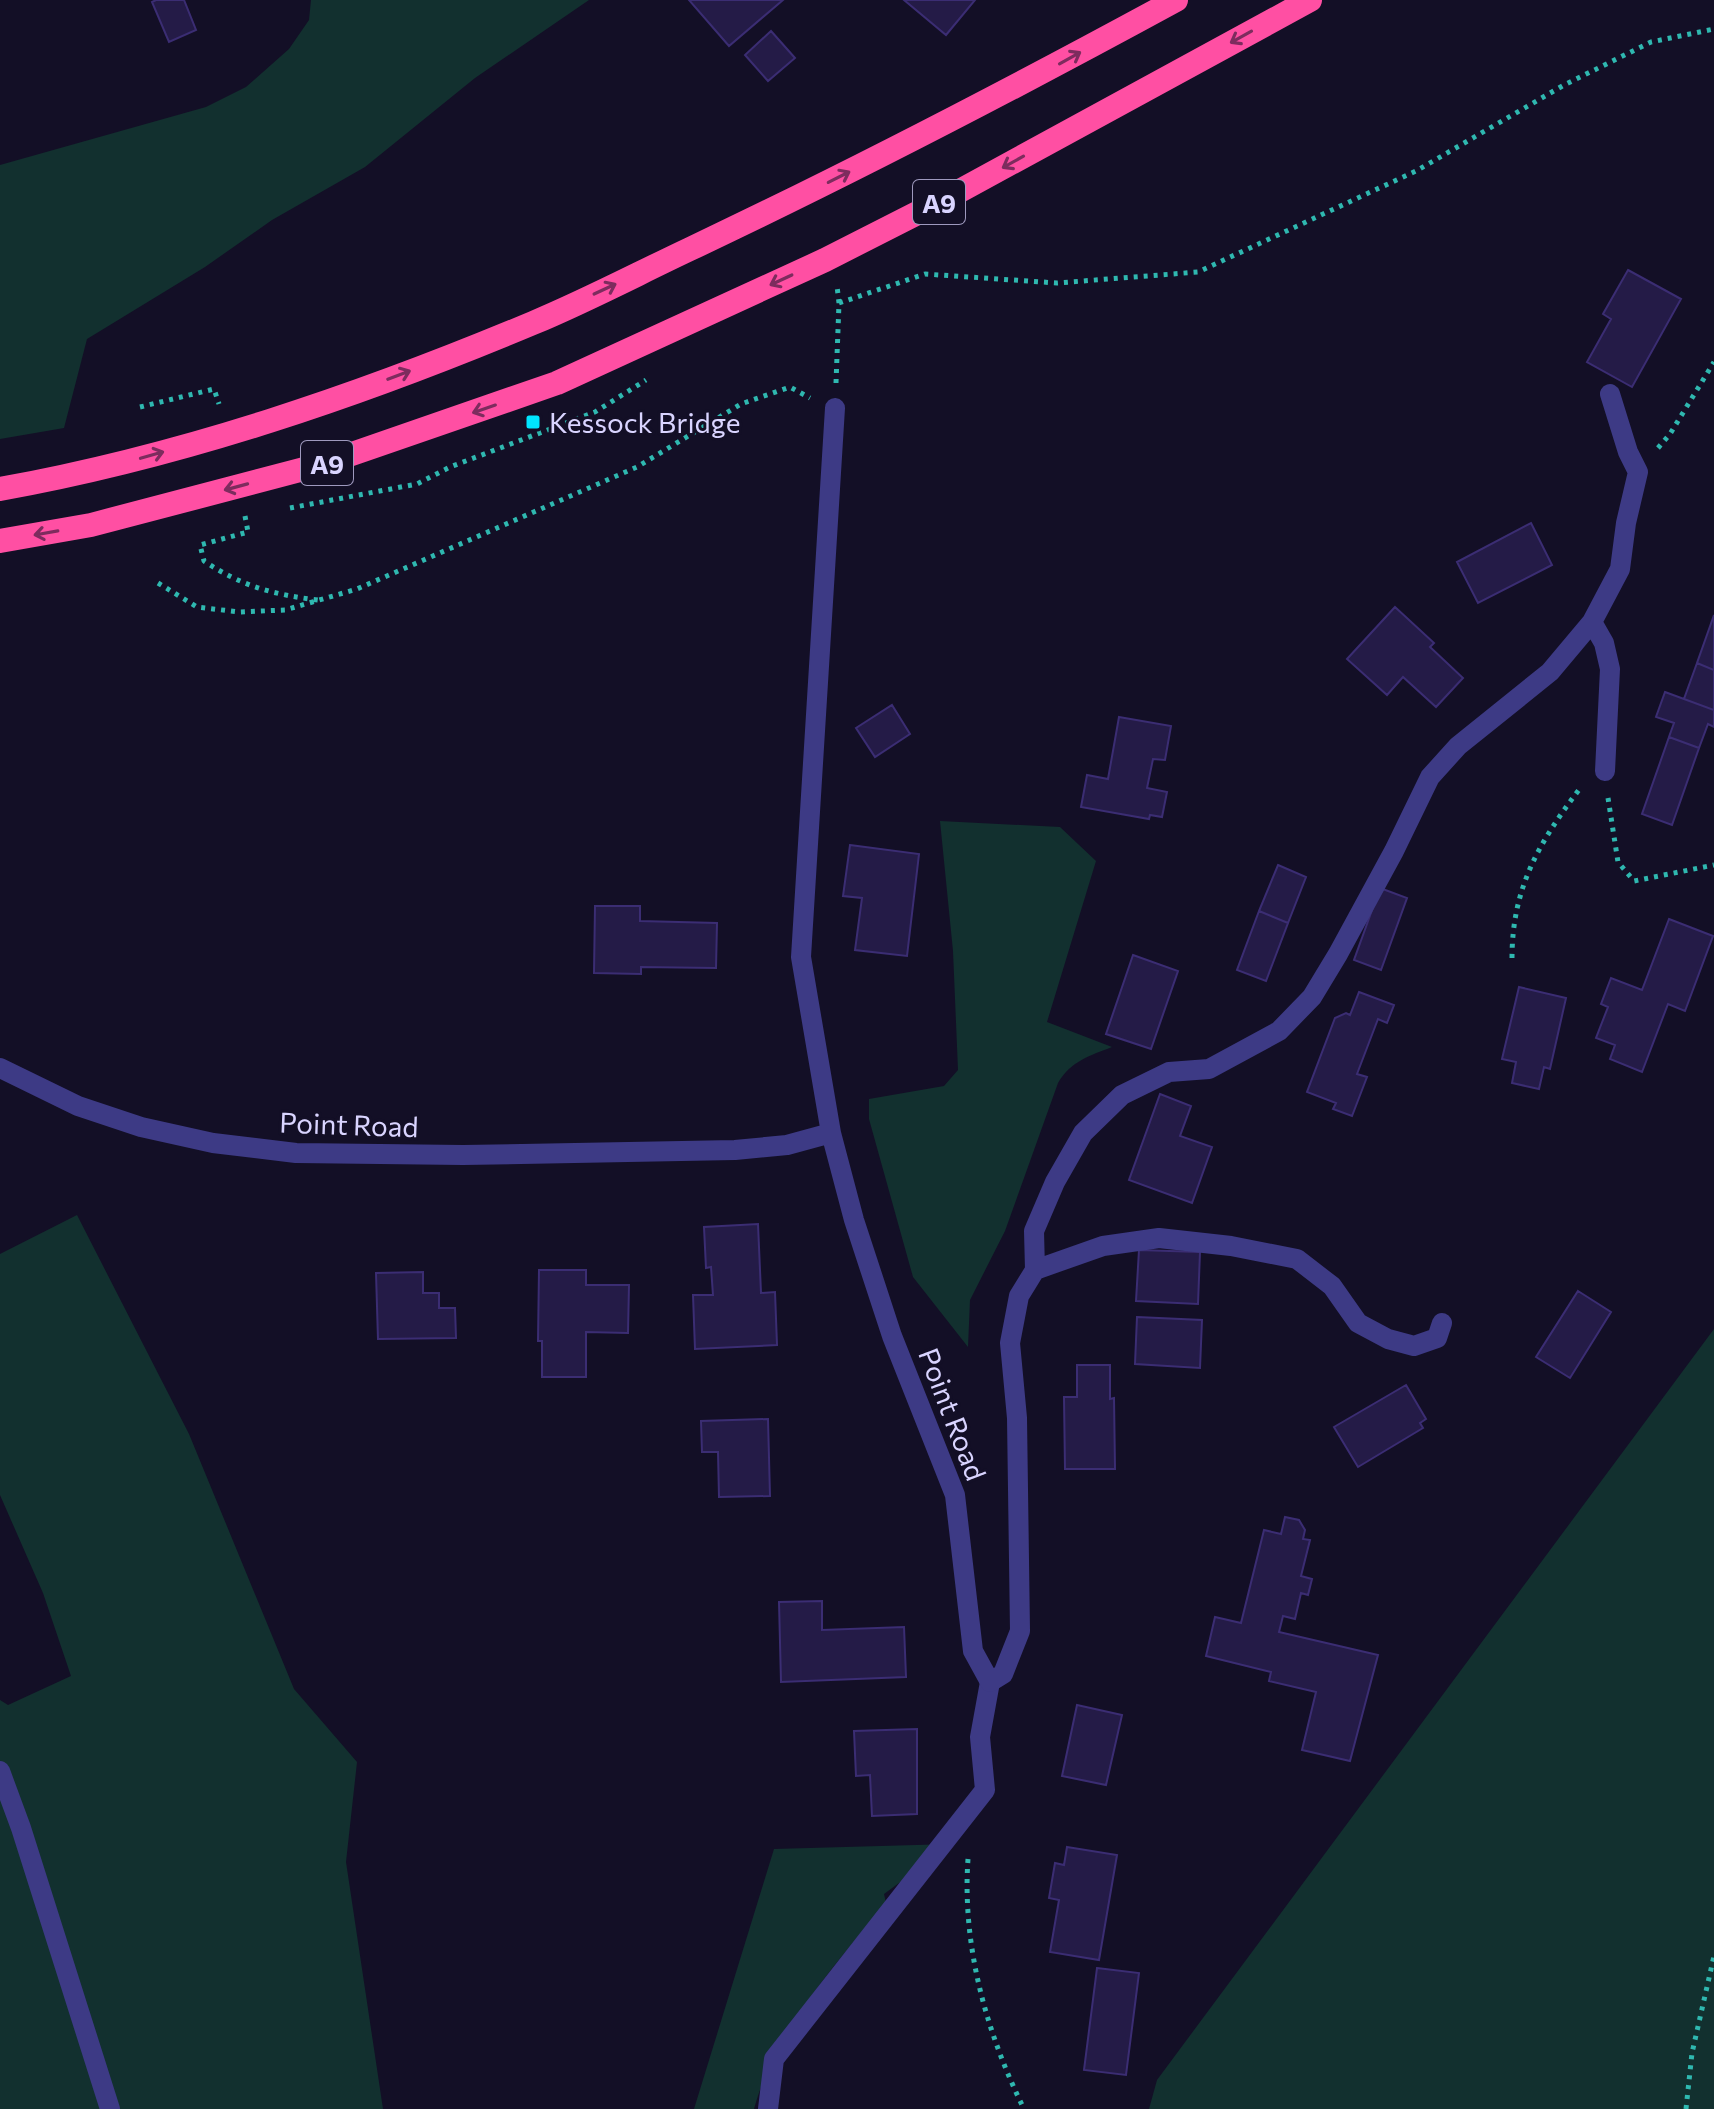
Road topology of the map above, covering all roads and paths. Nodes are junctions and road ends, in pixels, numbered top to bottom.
1 (1176, 0) edge
2 (1310, 0) edge
3 (1714, 29) edge
4 (1714, 362) edge
5 (1610, 394) dead end
6 (232, 401) dead end
7 (140, 407) dead end
8 (835, 410) junction
9 (1638, 472) junction
10 (0, 489) edge
11 (245, 516) dead end
12 (0, 541) edge
13 (158, 583) dead end
14 (323, 600) junction
15 (1592, 622) junction
16 (1605, 771) junction
17 (1714, 865) edge
18 (1512, 958) dead end
19 (0, 1068) edge
20 (831, 1133) junction
21 (1035, 1270) junction
22 (1442, 1323) dead end
23 (990, 1682) junction
24 (0, 1771) edge
25 (968, 1851) dead end
26 (1714, 1956) edge
27 (110, 2109) edge
28 (768, 2109) edge
29 (1024, 2109) edge
30 (1686, 2109) edge

10 -> 1 highway, A9
2 -> 12 highway, A9
3 - 8 path
4 - 9 path
5 - 9 street
6 - 7 path
8 - 14 path
8 - 20 street
9 - 15 street
11 - 14 path
13 - 14 path
15 - 16 street
15 - 21 street
16 - 17 path
16 - 18 path
19 - 20 street, Point Road
20 - 23 street, Point Road
21 - 22 street
21 - 23 street, Point Road
23 - 28 street
24 - 27 street
25 - 29 path
26 - 30 path

